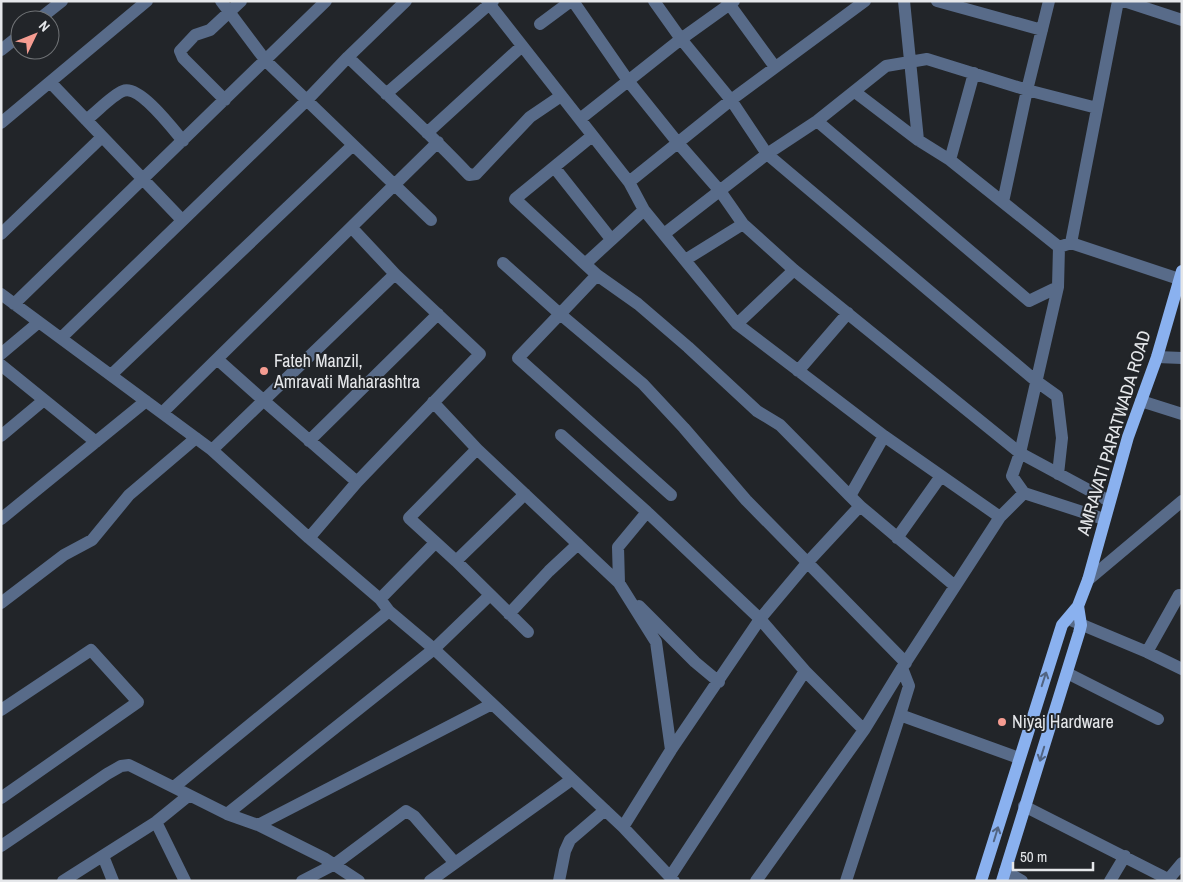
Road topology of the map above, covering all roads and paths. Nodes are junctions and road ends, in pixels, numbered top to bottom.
1 (62, 1) edge
2 (147, 1) edge
3 (220, 1) edge
4 (241, 1) edge
5 (326, 1) edge
6 (406, 1) edge
7 (572, 1) edge
8 (654, 1) edge
9 (864, 1) edge
10 (904, 1) edge
11 (937, 1) edge
12 (1049, 1) edge
13 (1118, 1) edge
14 (1124, 1) edge
15 (490, 2) edge
16 (730, 2) edge
17 (51, 10) edge
18 (229, 12) junction
19 (1182, 20) edge
20 (540, 24) dead end
21 (1042, 30) junction
22 (681, 39) junction
23 (522, 46) junction
24 (348, 57) junction
25 (266, 61) junction
26 (911, 62) junction
27 (775, 67) junction
28 (974, 73) junction
29 (50, 82) junction
30 (629, 82) junction
31 (1027, 90) junction
32 (855, 92) junction
33 (386, 94) junction
34 (561, 96) junction
35 (225, 100) junction
36 (306, 100) junction
37 (731, 100) junction
38 (1097, 108) junction
39 (580, 119) junction
40 (86, 120) junction
41 (817, 121) junction
42 (1, 123) edge
43 (427, 133) junction
44 (592, 136) junction
45 (102, 137) junction
46 (183, 140) junction
47 (918, 140) junction
48 (438, 142) junction
49 (678, 142) junction
50 (353, 145) junction
51 (768, 154) junction
52 (950, 160) junction
53 (554, 166) junction
54 (143, 180) junction
55 (629, 182) junction
56 (395, 185) junction
57 (720, 191) junction
58 (1003, 202) junction
59 (644, 210) junction
60 (182, 220) junction
61 (431, 220) dead end
62 (743, 224) junction
63 (352, 228) junction
64 (1, 234) edge
65 (664, 234) junction
66 (611, 239) junction
67 (1065, 245) junction
68 (685, 260) junction
69 (503, 263) dead end
70 (585, 264) junction
71 (794, 270) junction
72 (395, 274) junction
73 (597, 275) junction
74 (1180, 275) edge
75 (1058, 287) junction
76 (1, 294) edge
77 (14, 304) junction
78 (848, 313) junction
79 (438, 314) junction
80 (560, 314) junction
81 (38, 322) junction
82 (737, 324) junction
83 (60, 338) junction
84 (1, 354) edge
85 (1157, 357) junction
86 (1182, 358) edge
87 (217, 359) junction
88 (1, 365) edge
89 (798, 372) junction
90 (111, 375) junction
91 (1036, 381) junction
92 (44, 400) junction
93 (262, 400) junction
94 (1141, 401) junction
95 (146, 402) junction
96 (433, 402) junction
97 (162, 413) junction
98 (1182, 414) edge
99 (561, 435) dead end
100 (1, 436) edge
101 (884, 436) junction
102 (196, 438) junction
103 (309, 441) junction
104 (96, 442) junction
105 (477, 449) junction
106 (212, 450) junction
107 (1020, 453) junction
108 (1058, 474) junction
109 (941, 476) junction
110 (357, 482) junction
111 (1024, 493) junction
112 (525, 494) junction
113 (670, 495) dead end
114 (850, 496) junction
115 (1109, 501) junction
116 (1180, 505) edge
117 (860, 506) junction
118 (647, 512) junction
119 (1000, 517) junction
120 (1, 519) edge
121 (1104, 519) junction
122 (308, 538) junction
123 (898, 538) junction
124 (435, 543) junction
125 (578, 544) junction
126 (456, 561) junction
127 (807, 563) junction
128 (1088, 580) junction
129 (619, 583) junction
130 (955, 586) junction
131 (490, 595) junction
132 (1179, 595) dead end
133 (628, 596) junction
134 (380, 599) junction
135 (1, 603) edge
136 (1078, 606) junction
137 (389, 611) junction
138 (509, 614) junction
139 (1066, 618) junction
140 (760, 619) junction
141 (1081, 625) junction
142 (528, 632) dead end
143 (434, 649) junction
144 (1147, 652) junction
145 (904, 665) junction
146 (1182, 669) edge
147 (805, 671) junction
148 (1067, 673) junction
149 (718, 682) junction
150 (492, 704) junction
151 (1, 710) edge
152 (900, 715) junction
153 (1158, 719) dead end
154 (864, 730) junction
155 (671, 750) junction
156 (1019, 758) junction
157 (571, 780) junction
158 (174, 787) junction
159 (188, 796) junction
160 (1, 798) edge
161 (1024, 806) junction
162 (605, 810) junction
163 (227, 814) junction
164 (156, 822) junction
165 (258, 825) junction
166 (623, 827) junction
167 (1, 846) edge
168 (104, 856) junction
169 (1125, 856) junction
170 (454, 863) junction
171 (1182, 863) edge
172 (335, 864) junction
173 (1003, 876) edge
174 (672, 879) edge
175 (762, 879) edge
176 (1168, 880) edge
177 (64, 881) edge
178 (113, 881) edge
179 (186, 881) edge
180 (302, 881) edge
181 (359, 881) edge
182 (430, 881) edge
183 (559, 881) edge
184 (846, 881) edge
185 (982, 881) edge
186 (1022, 881) edge
187 (1110, 881) edge

1 - 17 street
2 - 29 street
3 - 18 street
4 - 18 street
5 - 25 street
6 - 24 street
7 - 20 street
7 - 30 street
8 - 22 street
9 - 27 street
10 - 26 street
11 - 21 street
12 - 21 street
13 - 38 street
14 - 19 street
15 - 23 street
15 - 33 street
16 - 22 street
16 - 27 street
18 - 25 street
18 - 35 street
21 - 31 street
22 - 30 street
22 - 37 street
23 - 34 street
23 - 43 street
24 - 33 street
24 - 36 street
25 - 35 street
25 - 36 street
26 - 28 street
26 - 32 street
26 - 47 street
27 - 37 street
28 - 31 street
28 - 52 street
29 - 40 street
29 - 42 street
30 - 39 street
30 - 49 street
31 - 38 street
31 - 58 street
32 - 41 street
32 - 47 street
33 - 43 street
34 - 39 street
34 - 48 street
35 - 46 street
36 - 50 street
36 - 60 street
37 - 49 street
37 - 51 street
38 - 67 street
39 - 44 street
40 - 45 street
40 - 46 street
41 - 51 street
41 - 75 street
43 - 48 street
44 - 53 street
44 - 55 street
45 - 54 street
45 - 64 street
46 - 54 street
47 - 52 street
48 - 56 street
49 - 55 street
49 - 57 street
50 - 56 street
50 - 90 street
51 - 57 street
51 - 91 street
52 - 58 street
53 - 66 street
53 - 70 street
54 - 60 street
54 - 77 street
55 - 59 street
56 - 61 street
56 - 63 street
57 - 62 street
57 - 65 street
58 - 67 street
59 - 65 street
59 - 66 street
60 - 83 street
62 - 68 street
62 - 71 street
63 - 72 street
63 - 87 street
65 - 68 street
66 - 70 street
67 - 74 street
67 - 75 street
68 - 82 street
69 - 80 street
70 - 73 street
71 - 78 street
71 - 82 street
72 - 79 street
72 - 93 street
73 - 80 street
73 - 114 street
74 - 85 main road, AMRAVATI PARATWADA ROAD
75 - 91 street
76 - 77 street
77 - 81 street
78 - 89 street
78 - 107 street
79 - 96 street
79 - 103 street
80 - 113 street
80 - 127 street
81 - 83 street
81 - 84 street
82 - 89 street
83 - 90 street
85 - 86 street
85 - 94 main road, AMRAVATI PARATWADA ROAD
87 - 93 street
87 - 97 street
88 - 92 street
89 - 101 street
90 - 95 street
91 - 107 street
91 - 108 street
92 - 100 street
92 - 104 street
93 - 103 street
93 - 106 street
94 - 98 street
94 - 115 main road, AMRAVATI PARATWADA ROAD
95 - 97 street
95 - 104 street
96 - 105 street
96 - 110 street
97 - 102 street
99 - 118 street
101 - 109 street
101 - 114 street
102 - 106 street
102 - 135 street
103 - 110 street
104 - 120 street
105 - 112 street
105 - 124 street
106 - 122 street
107 - 108 street
107 - 111 street
108 - 115 street
109 - 119 street
109 - 123 street
110 - 122 street
111 - 119 street
111 - 121 street
112 - 125 street
112 - 126 street
114 - 117 street
115 - 121 main road, AMRAVATI PARATWADA ROAD
116 - 128 street
117 - 123 street
117 - 127 street
118 - 129 street
118 - 140 street
119 - 130 street
121 - 128 main road, AMRAVATI PARATWADA ROAD
122 - 134 street
123 - 130 street
124 - 126 street
124 - 134 street
125 - 129 street
125 - 138 street
126 - 131 street
127 - 140 street
127 - 145 street
128 - 136 main road, AMRAVATI PARATWADA ROAD
129 - 133 street
130 - 145 street
131 - 138 street
131 - 143 street
132 - 144 street
133 - 149 street
133 - 155 street
134 - 137 street
136 - 139 main road, AMRAVATI PARATWADA ROAD
136 - 141 main road
137 - 143 street
137 - 158 street
138 - 142 street
139 - 141 street
156 -> 139 main road, AMRAVATI PARATWADA ROAD
140 - 147 street
140 - 149 street
141 - 144 street
141 - 148 main road
143 - 150 street
143 - 163 street
144 - 146 street
145 - 152 street
145 - 154 street
147 - 154 street
147 - 174 street
148 - 153 street
148 -> 161 main road
149 - 155 street
150 - 157 street
150 - 165 street
151 - 160 street
152 - 156 street
152 - 184 street
154 - 175 street
155 - 166 street
185 -> 156 main road, AMRAVATI PARATWADA ROAD
157 - 162 street
157 - 170 street
158 - 159 street
158 - 167 street
159 - 163 street
159 - 164 street
161 - 169 street
161 - 173 main road
162 - 166 street
162 - 183 street
163 - 165 street
164 - 168 street
164 - 179 street
165 - 172 street
166 - 174 street
168 - 177 street
168 - 178 street
169 - 176 street
169 - 187 street
170 - 172 street
170 - 182 street
171 - 176 street
172 - 180 street
172 - 181 street
173 - 186 street

